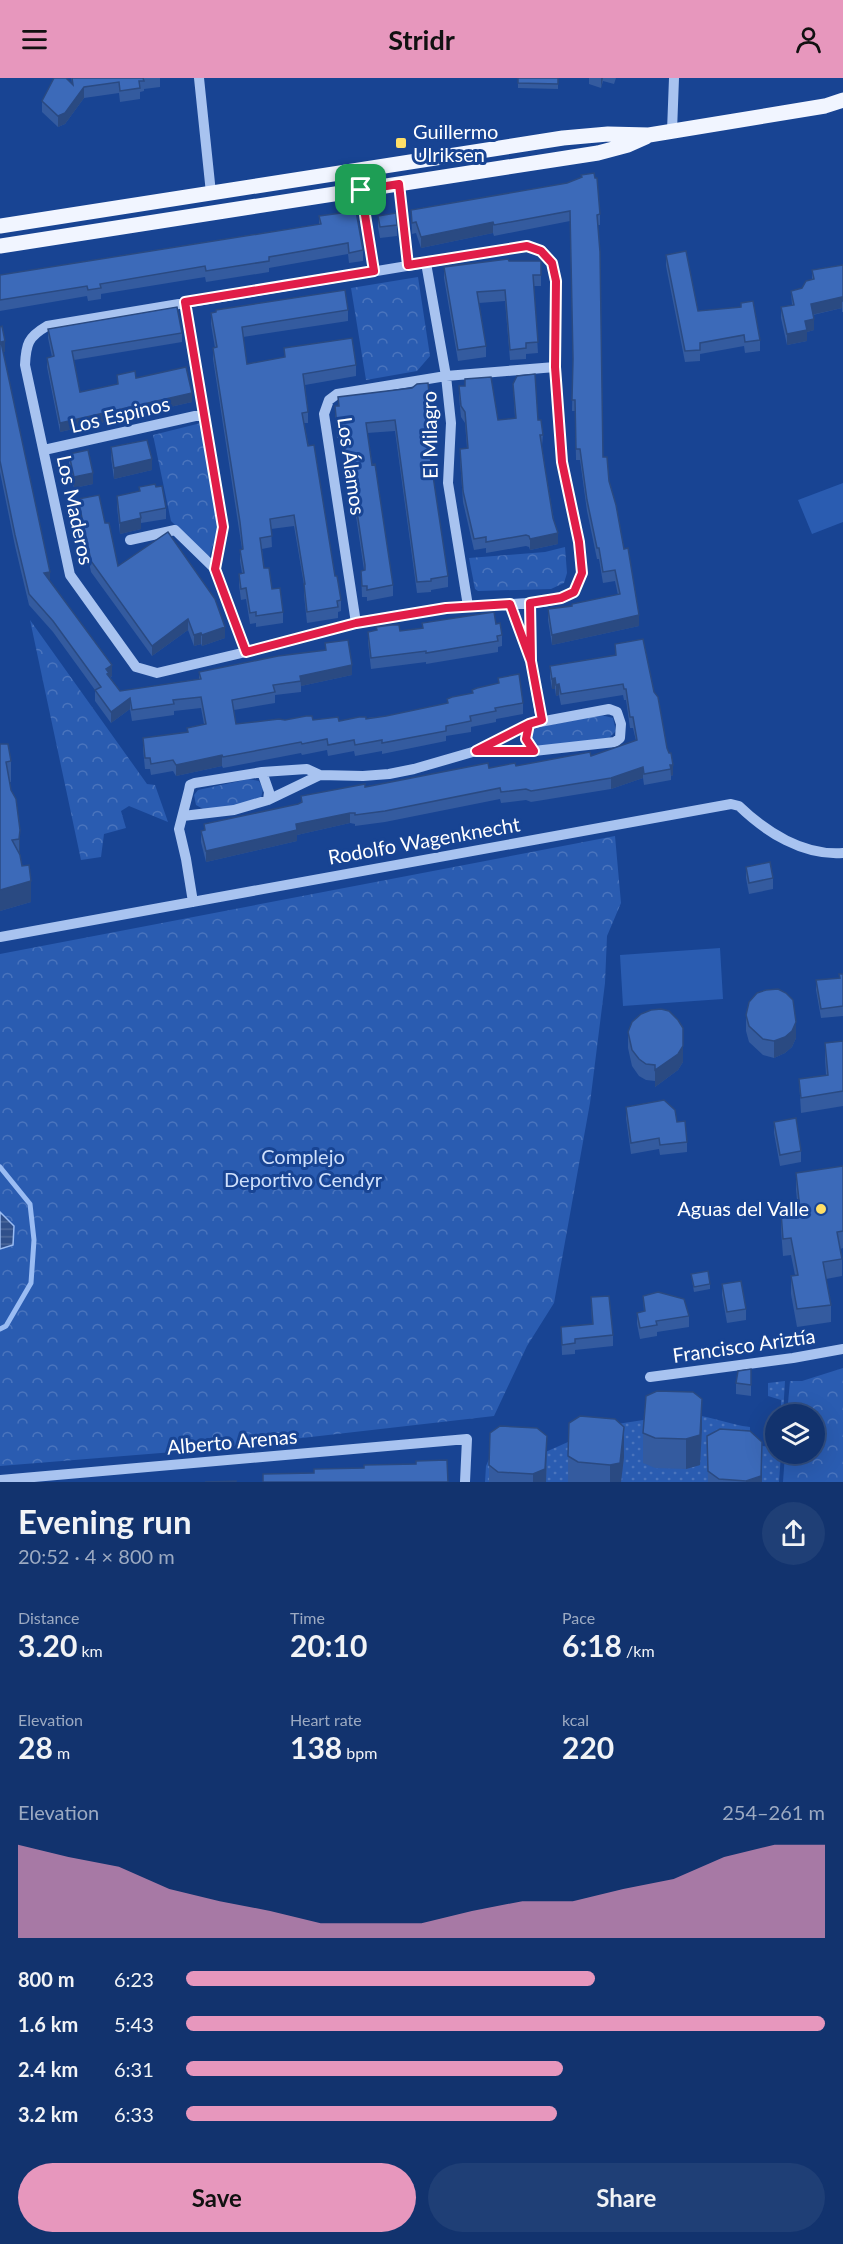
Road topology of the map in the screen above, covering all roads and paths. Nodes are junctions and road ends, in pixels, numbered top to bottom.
1 (199, 78) edge
2 (674, 78) edge
3 (843, 100) edge
4 (825, 106) junction
5 (843, 106) edge
6 (672, 132) junction
7 (649, 135) junction
8 (399, 184) junction
9 (361, 190) junction
10 (212, 193) junction
11 (0, 226) edge
12 (0, 246) edge
13 (426, 263) junction
14 (408, 265) junction
15 (374, 271) junction
16 (185, 302) junction
17 (555, 367) junction
18 (446, 376) junction
19 (204, 414) junction
20 (44, 450) junction
21 (130, 540) dead end
22 (215, 569) junction
23 (530, 603) junction
24 (510, 604) junction
25 (468, 606) junction
26 (356, 623) junction
27 (246, 652) junction
28 (531, 661) junction
29 (542, 720) junction
30 (529, 724) junction
31 (476, 751) junction
32 (534, 751) junction
33 (262, 772) junction
34 (320, 775) junction
35 (268, 800) junction
36 (183, 816) junction
37 (843, 853) edge
38 (193, 902) junction
39 (0, 937) edge
40 (843, 1349) edge
41 (650, 1377) dead end
42 (0, 1480) edge
43 (40, 1480) edge
44 (465, 1482) edge

1 - 10 street
2 - 6 street
3 - 4 main road
4 - 5 main road
4 - 6 main road
6 - 7 main road
7 - 8 main road
7 - 10 main road
8 - 9 main road
8 - 14 street
9 - 12 main road
9 - 15 street
10 - 11 main road
13 - 14 street, Los Maderos
13 - 17 street, Los Maderos
13 - 18 street, El Milagro
14 - 15 street, Los Maderos
15 - 16 street, Los Maderos
16 - 19 street
16 - 20 street, Los Maderos
17 - 18 street, Los Álamos
17 - 23 street, Los Maderos
18 - 25 street, El Milagro
18 - 26 street, Los Álamos
19 - 20 street, Los Espinos
19 - 22 street
20 - 27 street, Los Maderos
21 - 22 street
22 - 27 street
23 - 24 street, Los Maderos
23 - 28 street
24 - 25 street, Los Maderos
24 - 28 street
25 - 26 street, Los Maderos
26 - 27 street, Los Maderos
28 - 29 street
29 - 30 street
29 - 32 street
30 - 31 street
30 - 32 street
31 - 32 street
31 - 34 street
33 - 34 street
33 - 35 street
33 - 36 street
34 - 35 street
35 - 36 street
36 - 38 street
37 - 38 street, Rodolfo Wagenknecht
38 - 39 street, Rodolfo Wagenknecht
40 - 41 street, Francisco Ariztía
42 - 43 street, Alberto Arenas
43 - 44 street, Alberto Arenas

